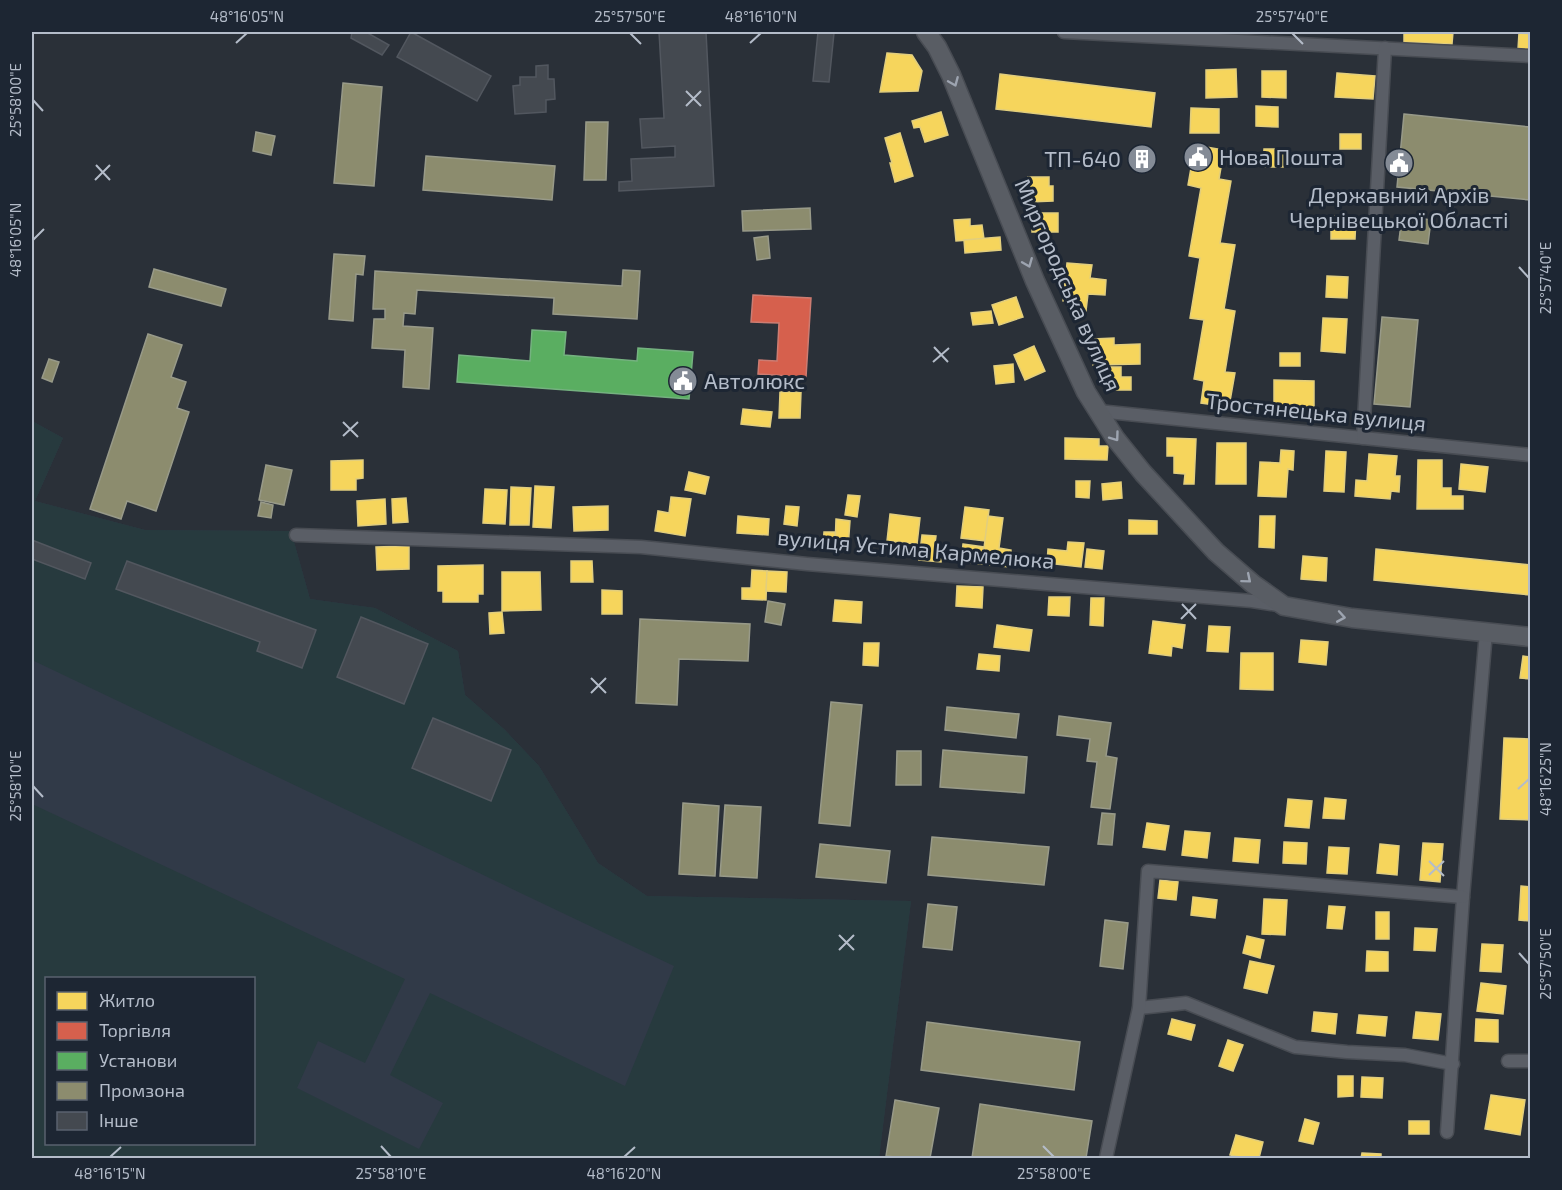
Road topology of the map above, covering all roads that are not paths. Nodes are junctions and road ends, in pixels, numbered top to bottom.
1 (926, 32) edge
2 (1064, 32) edge
3 (1277, 37) edge
4 (1385, 48) junction
5 (1530, 56) edge
6 (1098, 411) junction
7 (1363, 438) junction
8 (1530, 455) edge
9 (296, 535) dead end
10 (1284, 606) junction
11 (1486, 632) junction
12 (1530, 637) edge
13 (1463, 897) junction
14 (1139, 1008) junction
15 (1508, 1061) dead end
16 (1530, 1061) edge
17 (1453, 1064) junction
18 (1447, 1132) dead end
19 (1106, 1158) edge

1 -> 6 main road, Миргородська вулиця
2 - 3 street
3 - 4 street
4 - 5 street
4 - 7 street
6 - 7 street, Тростянецька вулиця
6 -> 10 main road, Миргородська вулиця
7 - 8 street, Тростянецька вулиця
9 - 10 street, вулиця Устима Кармелюка
10 -> 11 main road, вулиця Устима Кармелюка
11 - 12 main road, вулиця Устима Кармелюка
11 - 13 street
13 - 14 street
13 - 17 street
14 - 17 street
14 - 19 street
15 - 16 street
17 - 18 street

